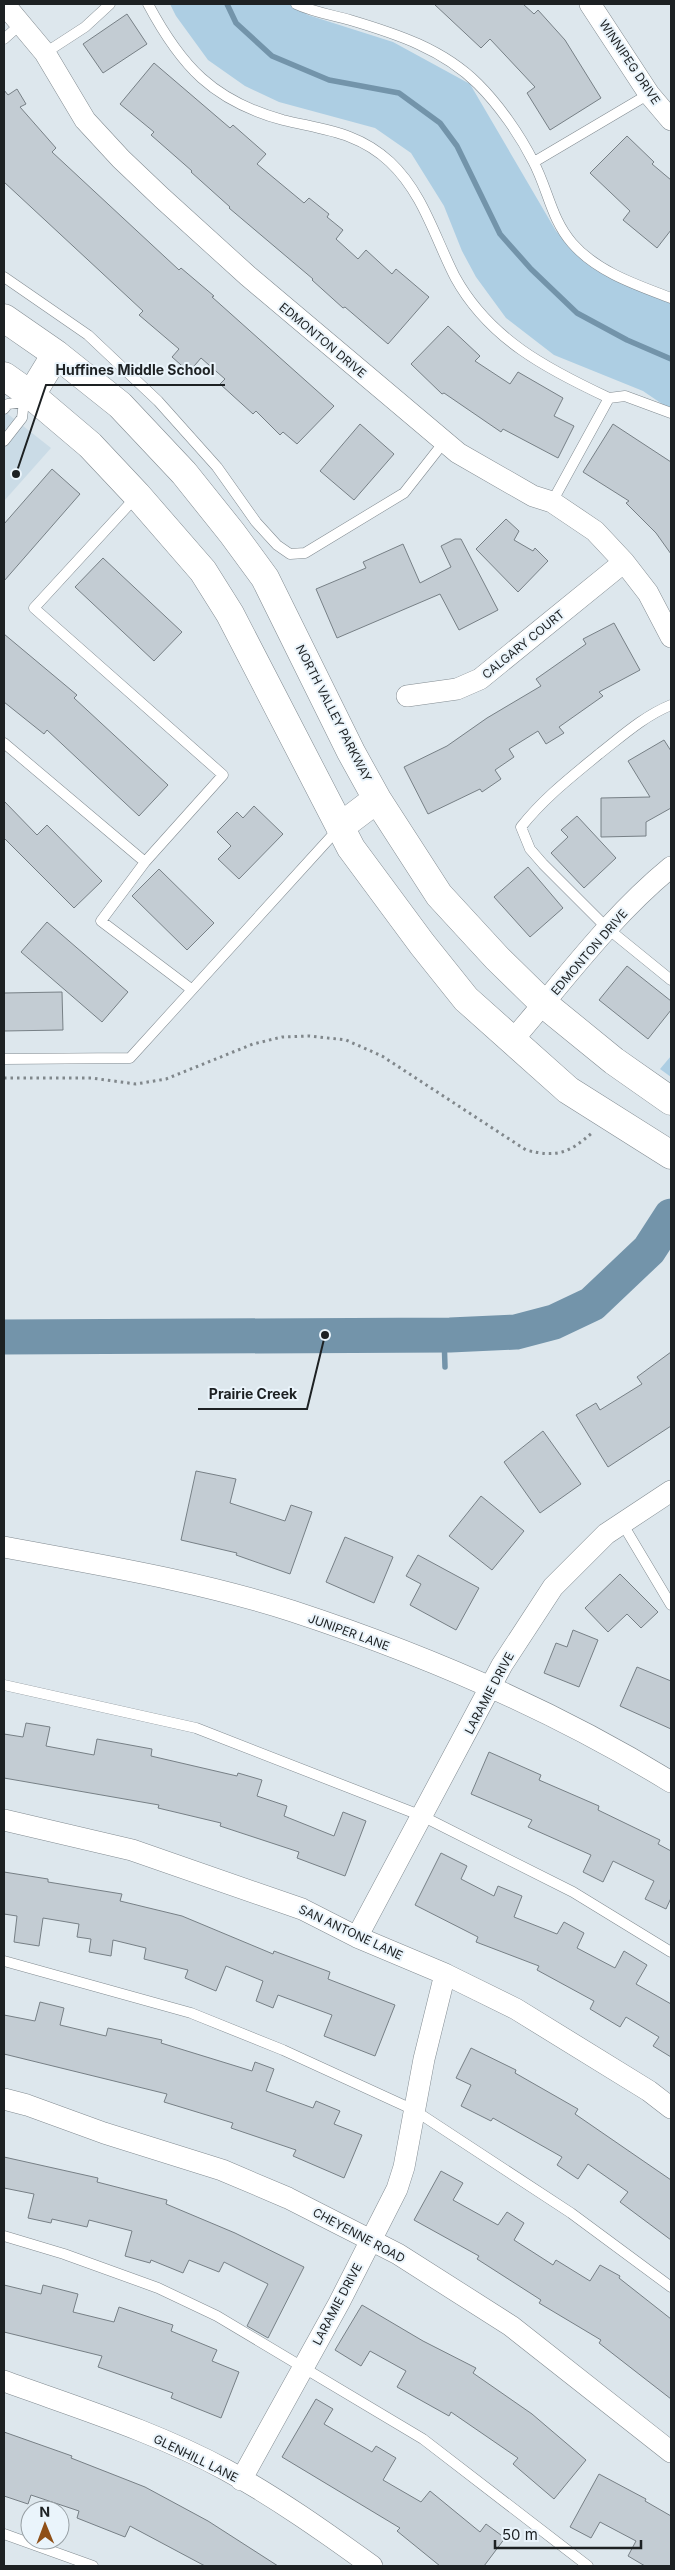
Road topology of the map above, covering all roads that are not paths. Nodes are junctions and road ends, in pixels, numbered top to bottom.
1 (4, 4) edge
2 (110, 4) edge
3 (148, 4) edge
4 (296, 4) edge
5 (590, 4) edge
6 (22, 23) junction
7 (4, 39) edge
8 (45, 53) junction
9 (649, 94) junction
10 (671, 120) edge
11 (534, 162) junction
12 (4, 277) edge
13 (671, 298) edge
14 (4, 318) edge
15 (56, 354) junction
16 (4, 376) edge
17 (609, 398) junction
18 (27, 399) junction
19 (4, 409) edge
20 (671, 412) edge
21 (4, 441) edge
22 (444, 442) junction
23 (137, 495) junction
24 (552, 502) junction
25 (624, 562) junction
26 (671, 637) edge
27 (407, 696) dead end
28 (671, 705) edge
29 (4, 743) edge
30 (377, 799) junction
31 (340, 827) junction
32 (144, 862) junction
33 (671, 867) edge
34 (607, 928) junction
35 (671, 980) edge
36 (191, 989) junction
37 (544, 1004) junction
38 (512, 1042) junction
39 (4, 1059) edge
40 (671, 1101) edge
41 (671, 1155) edge
42 (671, 1491) edge
43 (622, 1523) junction
44 (4, 1547) edge
45 (671, 1605) edge
46 (4, 1685) edge
47 (492, 1688) junction
48 (671, 1782) edge
49 (422, 1816) junction
50 (4, 1820) edge
51 (357, 1937) junction
52 (671, 1952) edge
53 (4, 1960) edge
54 (445, 1974) junction
55 (4, 2099) edge
56 (671, 2108) edge
57 (414, 2110) junction
58 (4, 2236) edge
59 (370, 2241) junction
60 (671, 2287) edge
61 (303, 2368) junction
62 (4, 2381) edge
63 (671, 2452) edge
64 (241, 2480) junction
65 (4, 2534) edge
66 (93, 2566) edge
67 (372, 2566) edge
68 (588, 2566) edge

1 - 6 street, EDMONTON DRIVE
2 - 8 lane
3 - 17 lane
4 - 11 lane
5 - 9 street, WINNIPEG DRIVE
6 - 7 lane
6 - 8 street, EDMONTON DRIVE
8 - 22 street, EDMONTON DRIVE
9 - 10 street, WINNIPEG DRIVE
9 - 11 lane
11 - 13 lane
12 - 22 lane
14 - 15 street, NORTH VALLEY PARKWAY
15 - 18 street
15 - 30 street, NORTH VALLEY PARKWAY
16 - 18 street
17 - 20 lane
17 - 24 lane
18 - 19 lane
18 - 21 lane
18 - 23 street
22 - 24 street, EDMONTON DRIVE
23 - 31 street
23 - 32 lane
24 - 25 street, EDMONTON DRIVE
25 - 26 street, EDMONTON DRIVE
25 - 27 street, CALGARY COURT
28 - 34 lane
29 - 32 lane
30 - 31 street
30 - 37 street, NORTH VALLEY PARKWAY
31 - 36 lane
31 - 38 street
32 - 36 lane
33 - 34 street, EDMONTON DRIVE
34 - 35 lane
34 - 37 street, EDMONTON DRIVE
36 - 39 lane
37 - 38 street, EDMONTON DRIVE
37 - 40 street, NORTH VALLEY PARKWAY
38 - 41 street
42 - 43 street, LARAMIE DRIVE
43 - 45 lane
43 - 47 street, LARAMIE DRIVE
44 - 47 street, JUNIPER LANE
46 - 49 lane
47 - 48 street, JUNIPER LANE
47 - 49 street, LARAMIE DRIVE
49 - 51 street, LARAMIE DRIVE
49 - 52 lane
50 - 51 street, SAN ANTONE LANE
51 - 54 street, SAN ANTONE LANE
53 - 57 lane
54 - 56 street, SAN ANTONE LANE
54 - 57 street, LARAMIE DRIVE
55 - 59 street, CHEYENNE ROAD
57 - 59 street, LARAMIE DRIVE
57 - 60 lane
58 - 61 lane
59 - 61 street, LARAMIE DRIVE
59 - 63 street, CHEYENNE ROAD
61 - 64 street, LARAMIE DRIVE
61 - 68 lane
62 - 64 street, GLENHILL LANE
64 - 67 street, GLENHILL LANE
65 - 66 lane

